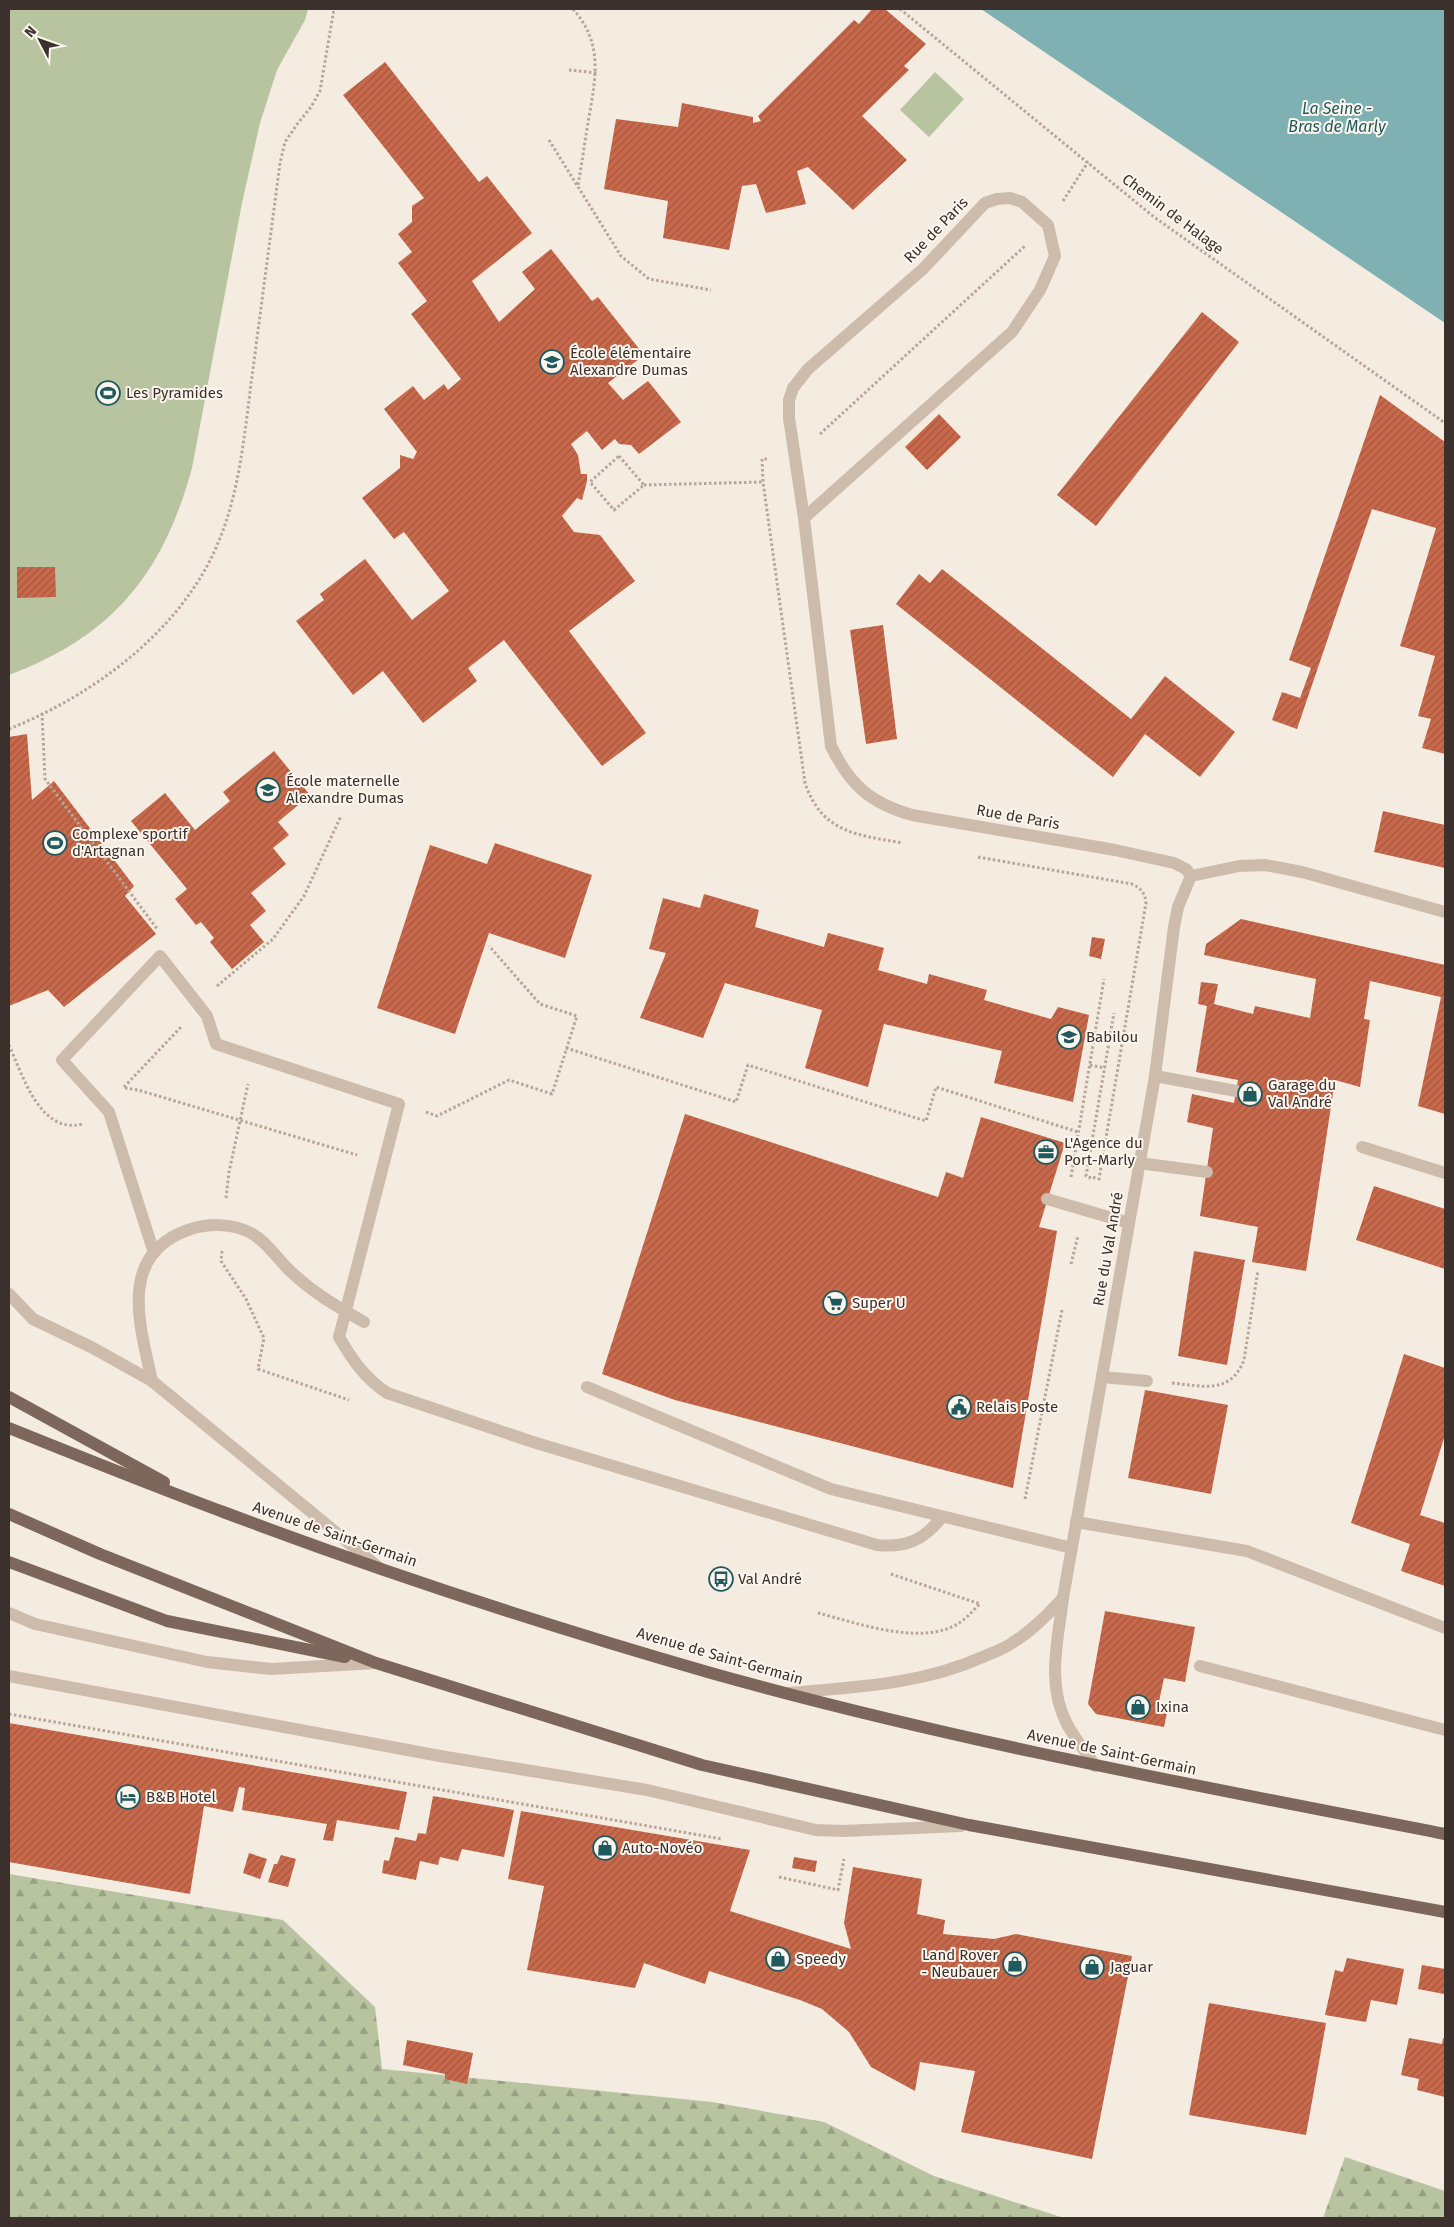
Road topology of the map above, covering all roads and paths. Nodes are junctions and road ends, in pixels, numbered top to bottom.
1 (334, 9) edge
2 (573, 9) edge
3 (900, 9) edge
4 (569, 70) dead end
5 (597, 74) junction
6 (549, 140) dead end
7 (1088, 162) junction
8 (578, 186) junction
9 (1048, 225) junction
10 (711, 290) dead end
11 (1445, 423) edge
12 (818, 436) dead end
13 (762, 459) dead end
14 (763, 482) junction
15 (644, 485) junction
16 (804, 518) junction
17 (42, 713) junction
18 (9, 730) edge
19 (341, 816) dead end
20 (906, 844) dead end
21 (972, 856) dead end
22 (1191, 876) junction
23 (1445, 912) edge
24 (489, 946) dead end
25 (160, 956) junction
26 (1104, 979) dead end
27 (199, 1004) junction
28 (1114, 1014) dead end
29 (9, 1046) edge
30 (566, 1048) junction
31 (1090, 1065) junction
32 (1104, 1068) junction
33 (1154, 1076) junction
34 (1236, 1091) dead end
35 (103, 1104) junction
36 (399, 1104) junction
37 (1078, 1132) junction
38 (1362, 1147) dead end
39 (384, 1162) junction
40 (1139, 1163) junction
41 (1087, 1172) dead end
42 (1207, 1172) dead end
43 (1445, 1173) edge
44 (1092, 1177) dead end
45 (1069, 1185) dead end
46 (1047, 1199) dead end
47 (1129, 1222) junction
48 (154, 1253) junction
49 (1258, 1270) dead end
50 (9, 1294) edge
51 (1062, 1310) dead end
52 (346, 1312) junction
53 (364, 1322) dead end
54 (1102, 1377) junction
55 (152, 1381) junction
56 (1146, 1381) joint
57 (587, 1387) dead end
58 (9, 1397) edge
59 (9, 1428) edge
60 (1025, 1499) dead end
61 (210, 1507) junction
62 (9, 1514) edge
63 (942, 1517) junction
64 (1076, 1522) junction
65 (1072, 1548) junction
66 (9, 1562) edge
67 (378, 1567) junction
68 (1063, 1598) junction
69 (980, 1604) dead end
70 (9, 1613) edge
71 (818, 1613) dead end
72 (1445, 1628) edge
73 (376, 1663) junction
74 (1200, 1666) dead end
75 (9, 1676) edge
76 (786, 1693) junction
77 (9, 1714) edge
78 (1445, 1730) edge
79 (1095, 1766) junction
80 (969, 1825) junction
81 (843, 1831) junction
82 (1445, 1834) edge
83 (729, 1840) dead end
84 (779, 1876) dead end
85 (1445, 1912) edge

1 - 17 path
2 - 5 path
3 - 7 path, Chemin de Halage
4 - 5 path
5 - 8 path
6 - 8 path
7 - 9 path
7 - 11 path, Chemin de Halage
8 - 10 path
9 - 12 path
9 - 16 street
9 - 16 street, Rue de Paris
13 - 14 path
14 - 15 path
14 - 20 path
15 - 15 path
16 - 22 street, Rue de Paris
17 - 18 path
17 - 25 path
19 - 27 path
21 - 44 path
22 - 23 street
22 - 33 street, Rue du Val André
24 - 30 path
25 - 27 street
25 - 35 street
26 - 31 path
27 - 36 street
27 - 39 path
28 - 32 path
29 - 35 path
30 - 36 path
30 - 37 path
31 - 32 path
31 - 37 path
32 - 41 path
33 - 34 street
33 - 40 street, Rue du Val André
35 - 48 street
36 - 39 street
37 - 45 path
38 - 43 street
39 - 52 street
40 - 42 street
40 - 47 street, Rue du Val André
46 - 47 street
47 - 54 street, Rue du Val André
48 - 52 street
48 - 55 street
49 - 56 path
50 - 55 street
51 - 60 path
52 - 53 street
52 - 63 street
54 - 56 street
54 - 64 street, Rue du Val André
55 - 67 street
57 - 63 street
58 - 61 main road
59 - 61 main road, Avenue de Saint-Germain
61 - 67 main road, Avenue de Saint-Germain
62 - 73 main road
63 - 65 street
64 - 65 street, Rue du Val André
64 - 72 street
65 - 68 street, Rue du Val André
66 - 73 main road
67 - 76 main road, Avenue de Saint-Germain
68 - 76 street
68 - 79 street, Rue du Val André
69 - 71 path
70 - 73 street
73 - 80 main road
74 - 78 street
75 - 81 street
76 - 79 main road, Avenue de Saint-Germain
77 - 83 path
79 - 82 main road, Avenue de Saint-Germain
80 - 81 street
80 - 85 main road
81 - 84 path

